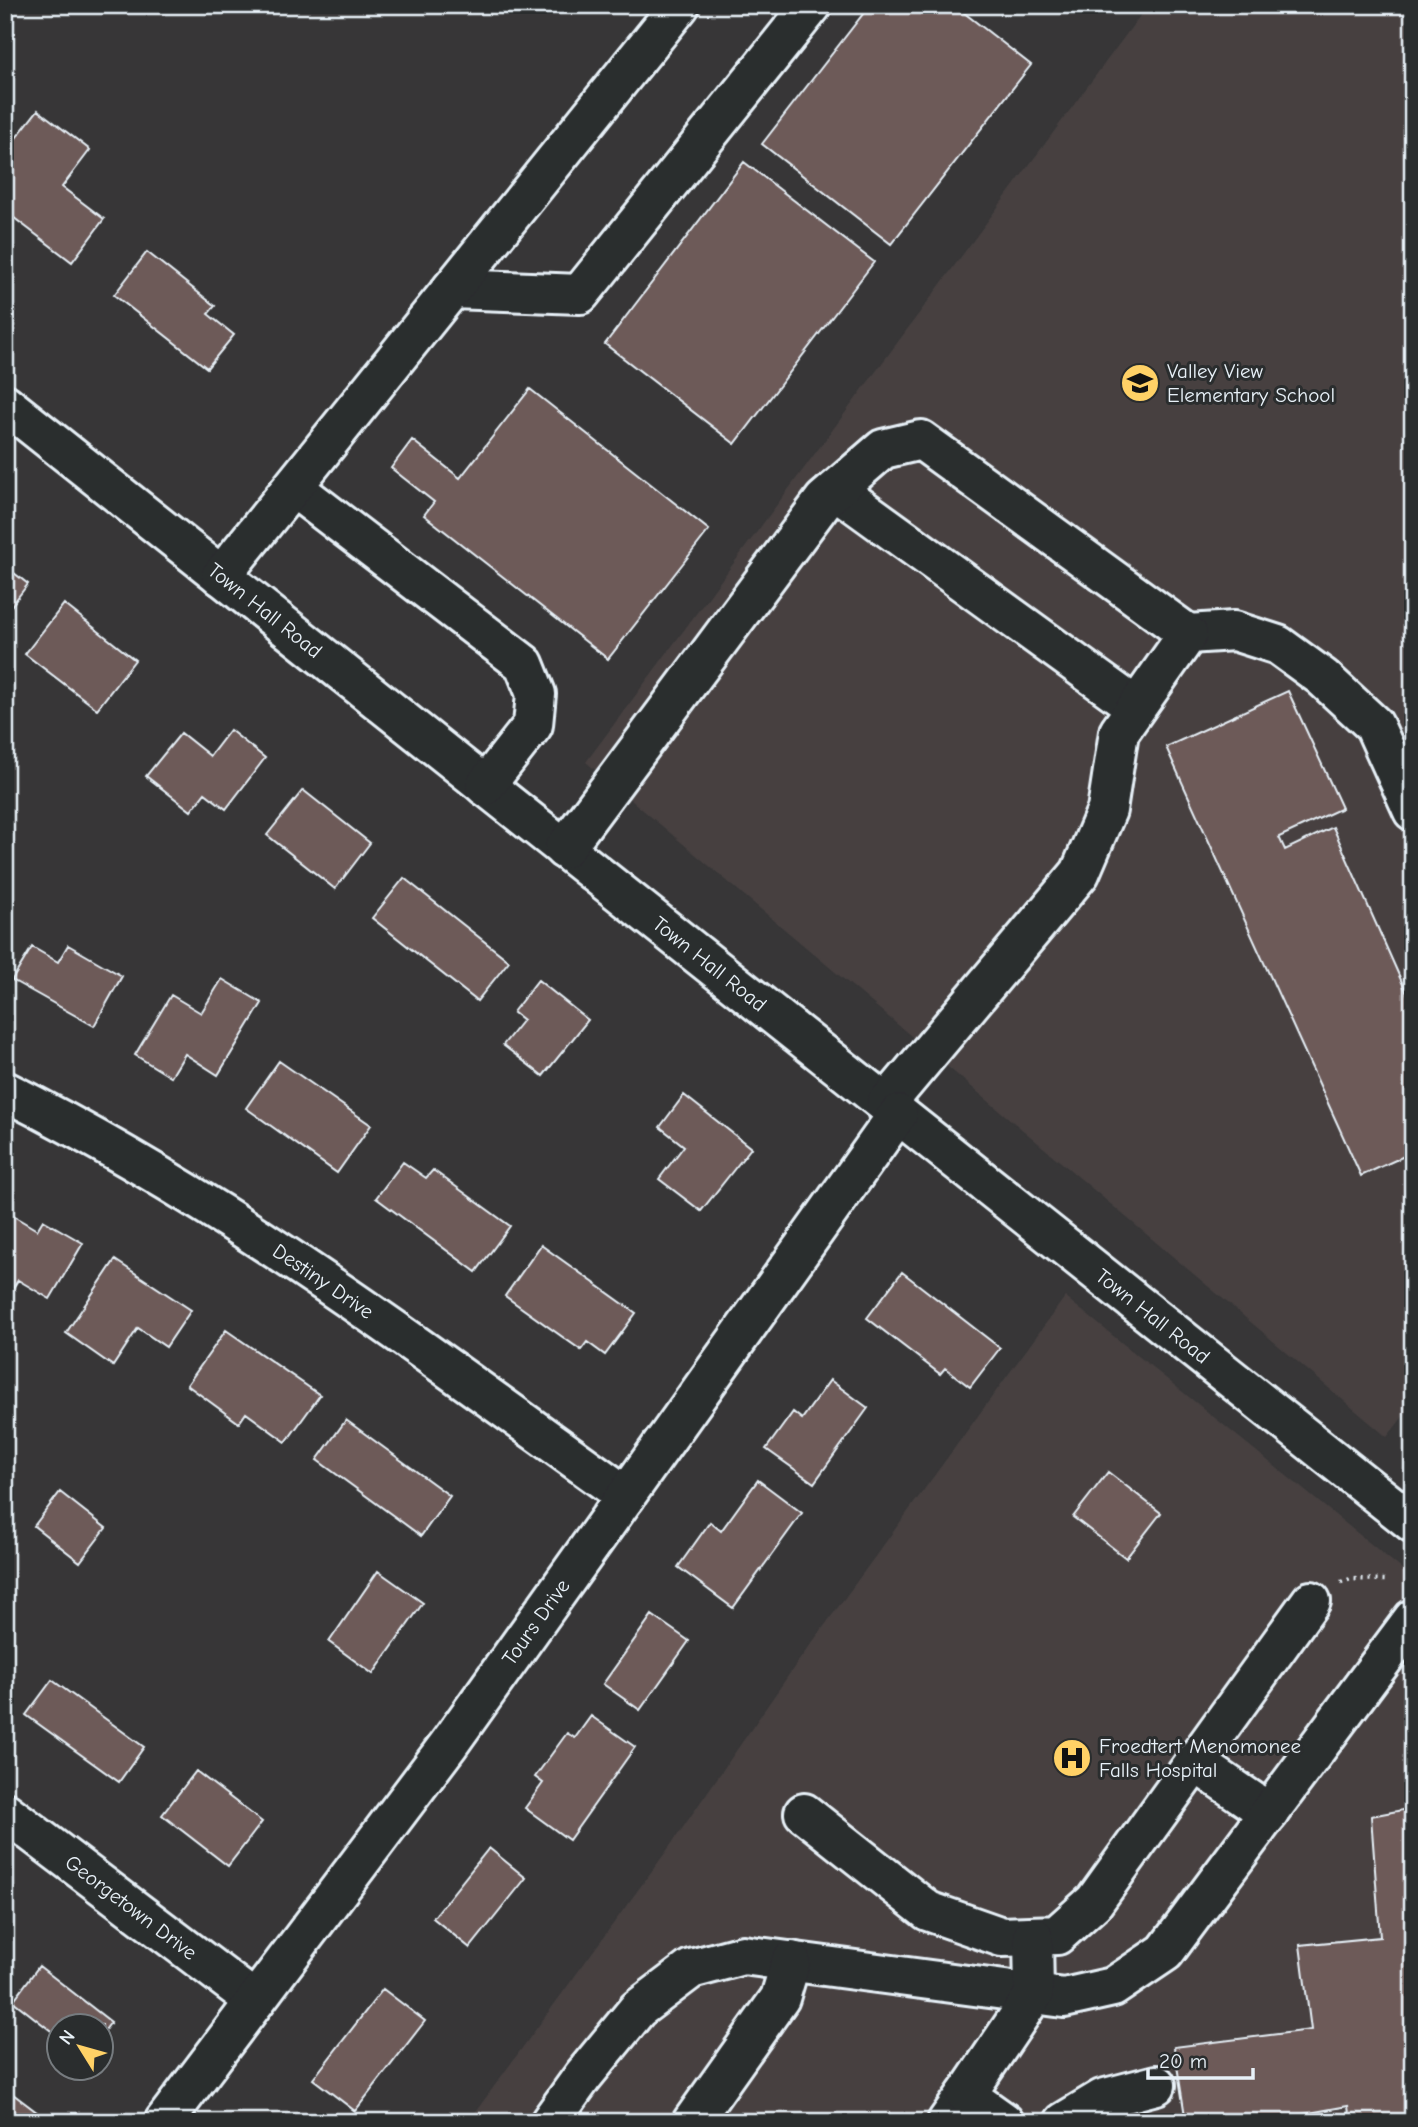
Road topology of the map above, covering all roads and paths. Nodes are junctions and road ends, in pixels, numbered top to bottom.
1 (681, 5) edge
2 (813, 5) edge
3 (453, 289) junction
4 (5, 404) edge
5 (294, 488) junction
6 (836, 489) junction
7 (221, 576) junction
8 (1188, 634) junction
9 (1136, 707) junction
10 (485, 786) junction
11 (1413, 811) edge
12 (564, 849) junction
13 (5, 1091) edge
14 (892, 1109) junction
15 (626, 1496) junction
16 (1413, 1523) edge
17 (1311, 1601) dead end
18 (1413, 1619) edge
19 (1195, 1762) junction
20 (5, 1812) edge
21 (804, 1813) dead end
22 (1269, 1813) junction
23 (1033, 1936) junction
24 (791, 1961) junction
25 (1034, 1994) junction
26 (256, 2001) junction
27 (1156, 2085) dead end
28 (956, 2108) edge
29 (164, 2122) edge
30 (550, 2122) edge
31 (692, 2122) edge
32 (1004, 2122) edge
33 (1064, 2122) edge

1 - 3 street
2 - 3 street
3 - 5 street
4 - 7 street, Town Hall Road
5 - 7 street
5 - 10 street
6 - 8 street
6 - 9 street
6 - 12 street
7 - 10 street, Town Hall Road
8 - 9 street, Tours Drive
8 - 11 street
9 - 14 street, Tours Drive
10 - 12 street, Town Hall Road
12 - 14 street, Town Hall Road
13 - 15 street, Destiny Drive
14 - 15 street, Tours Drive
14 - 16 street, Town Hall Road
15 - 26 street, Tours Drive
17 - 19 street
18 - 22 street
19 - 22 street
19 - 23 street
20 - 26 street, Georgetown Drive
21 - 23 street
22 - 25 street
23 - 25 street
24 - 25 street
24 - 30 street
24 - 31 street
25 - 28 street
26 - 29 street, Tours Drive
27 - 33 street
28 - 32 street

